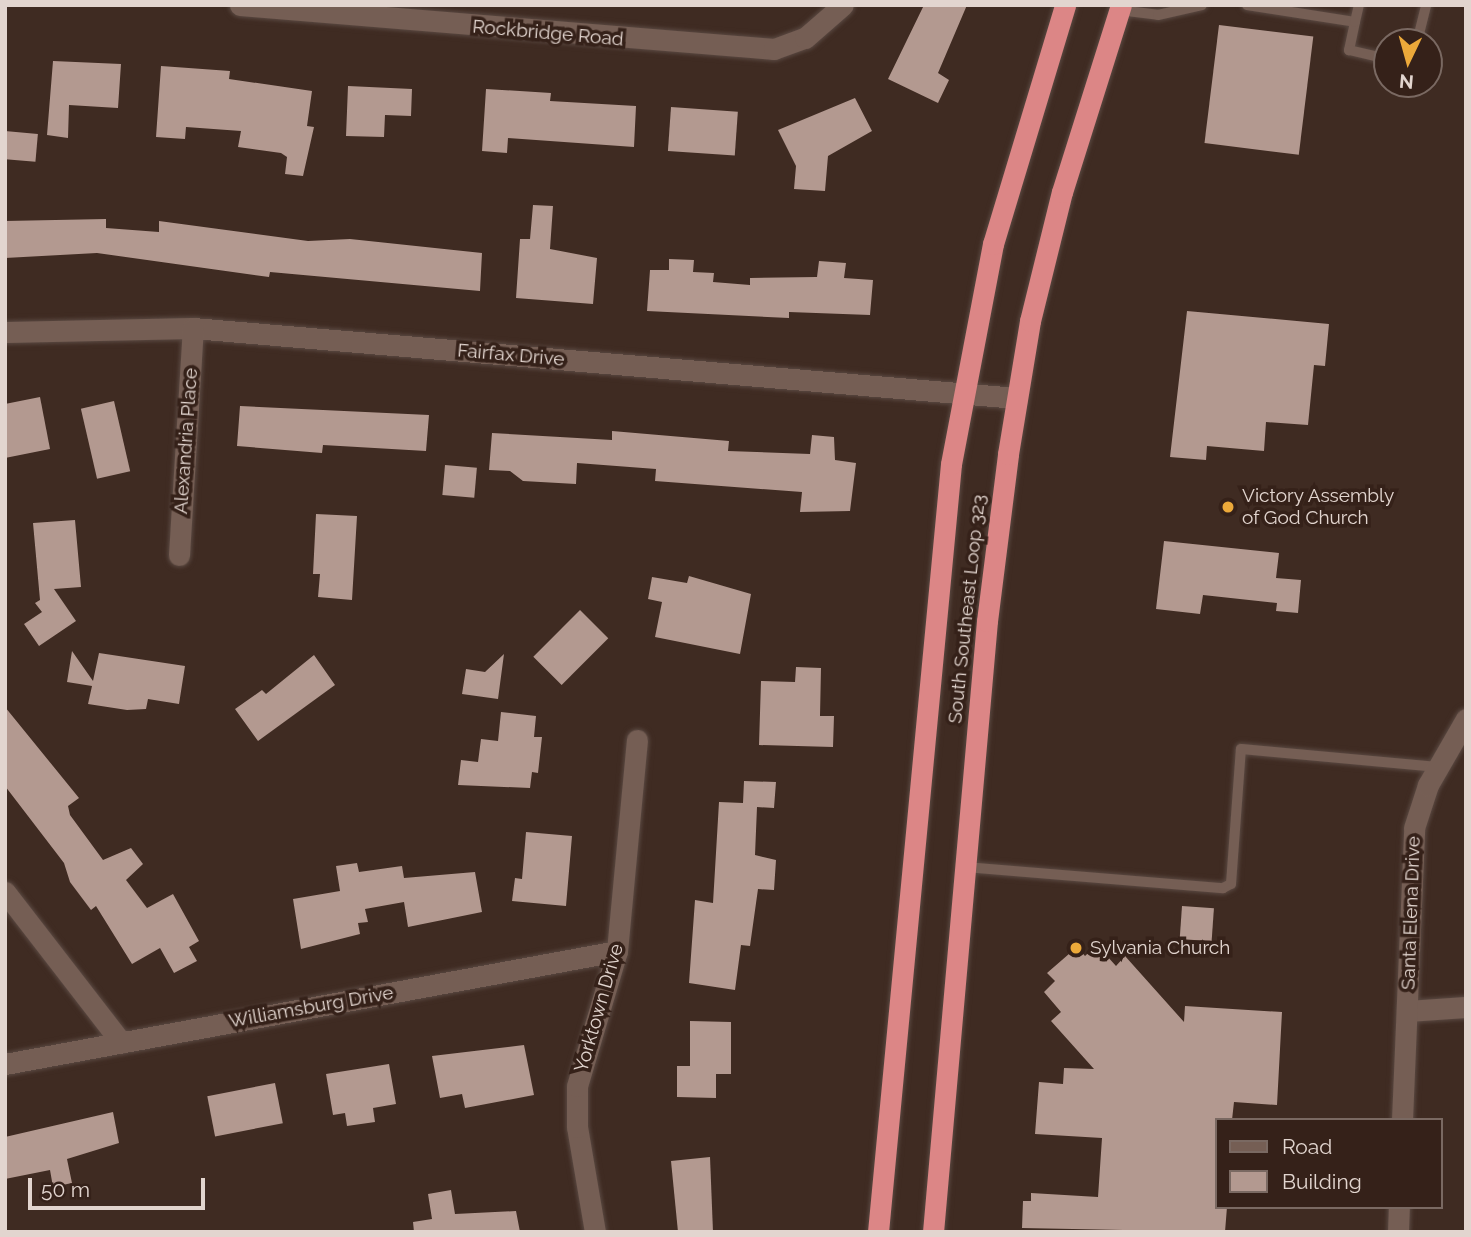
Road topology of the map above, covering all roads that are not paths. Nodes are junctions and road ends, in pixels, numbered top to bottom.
1 (240, 5) edge
2 (843, 5) edge
3 (1065, 5) edge
4 (1202, 5) edge
5 (1247, 5) edge
6 (1359, 5) edge
7 (1426, 5) edge
8 (1120, 8) edge
9 (1355, 22) junction
10 (1420, 28) edge
11 (1373, 56) edge
12 (194, 328) junction
13 (5, 332) edge
14 (964, 393) junction
15 (1017, 398) junction
16 (179, 555) dead end
17 (1466, 719) edge
18 (637, 740) dead end
19 (1438, 767) junction
20 (965, 867) junction
21 (5, 892) edge
22 (617, 951) junction
23 (1466, 1007) edge
24 (1407, 1012) junction
25 (121, 1042) junction
26 (5, 1064) edge
27 (1402, 1118) edge
28 (1399, 1209) edge
29 (595, 1232) edge
30 (878, 1232) edge
31 (933, 1232) edge
32 (1398, 1232) edge

1 - 2 street, Rockbridge Road
3 - 14 highway, South Southeast Loop 323
4 - 8 lane
5 - 9 lane
6 - 9 lane
7 - 10 lane
8 - 15 highway, South Southeast Loop 323
9 - 11 lane
12 - 13 street, Fairfax Drive
12 - 14 street, Fairfax Drive
12 - 16 street, Alexandria Place
14 - 15 street, Fairfax Drive
14 - 30 highway, South Southeast Loop 323
15 - 20 highway, South Southeast Loop 323
17 - 19 street, Santa Elena Drive
18 - 22 street, Yorktown Drive
19 - 20 lane
19 - 24 street, Santa Elena Drive
20 - 31 highway, South Southeast Loop 323
21 - 25 street
22 - 25 street, Williamsburg Drive
22 - 29 street, Yorktown Drive
23 - 24 street
24 - 27 street, Santa Elena Drive
25 - 26 street, Williamsburg Drive
28 - 32 street

